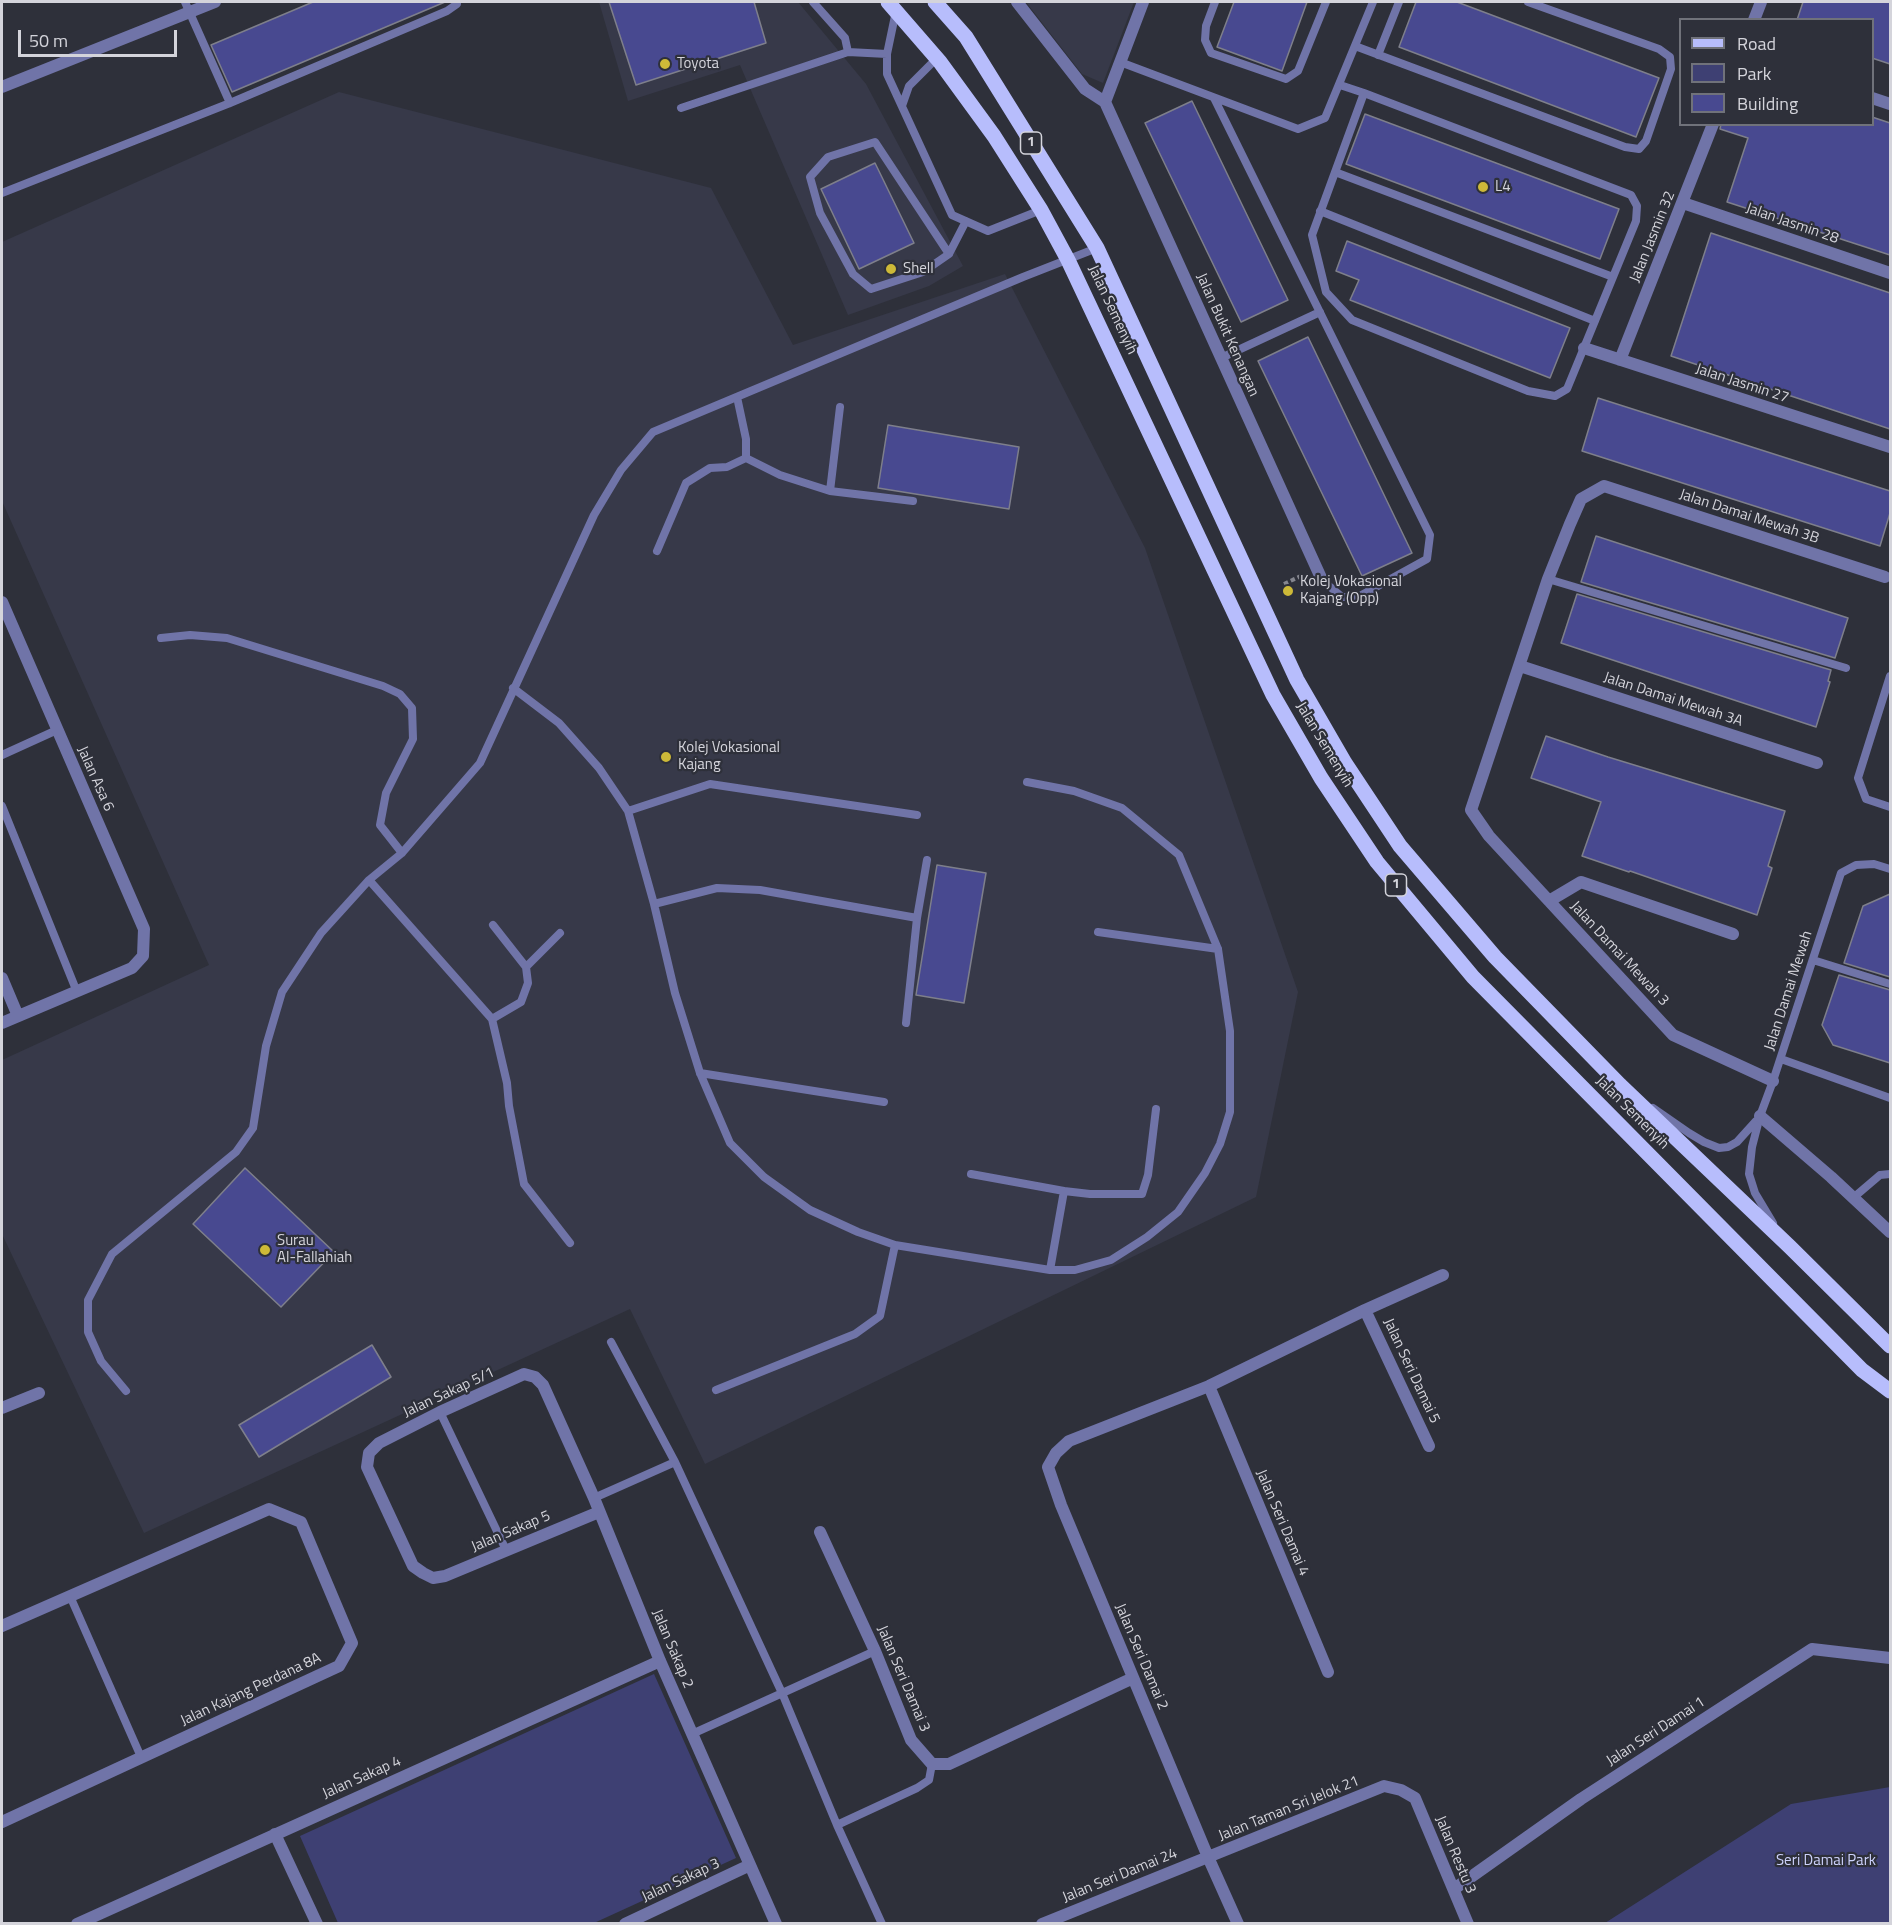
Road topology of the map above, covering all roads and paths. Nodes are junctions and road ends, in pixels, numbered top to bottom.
1 (215, 2) edge
2 (457, 2) edge
3 (813, 2) edge
4 (935, 2) edge
5 (1143, 2) edge
6 (1215, 2) edge
7 (1326, 2) edge
8 (1372, 2) edge
9 (1399, 2) edge
10 (1528, 2) edge
11 (1761, 2) edge
12 (1021, 3) edge
13 (892, 6) edge
14 (187, 7) edge
15 (1755, 18) edge
16 (1355, 46) junction
17 (848, 52) junction
18 (887, 54) junction
19 (1378, 55) junction
20 (937, 58) junction
21 (1120, 62) junction
22 (1340, 85) junction
23 (2, 87) edge
24 (1364, 93) junction
25 (1215, 98) junction
26 (1874, 99) edge
27 (1105, 102) junction
28 (230, 103) junction
29 (1890, 104) edge
30 (902, 106) junction
31 (681, 108) dead end
32 (1712, 126) edge
33 (1335, 172) junction
34 (2, 193) edge
35 (1683, 203) junction
36 (1041, 210) junction
37 (1320, 211) junction
38 (966, 221) junction
39 (1097, 248) junction
40 (949, 254) junction
41 (1068, 260) junction
42 (1890, 273) edge
43 (1613, 277) junction
44 (1320, 312) junction
45 (1595, 321) junction
46 (1584, 348) junction
47 (1221, 358) junction
48 (1620, 360) junction
49 (737, 397) junction
50 (840, 407) dead end
51 (1890, 446) edge
52 (746, 458) junction
53 (830, 491) junction
54 (914, 501) dead end
55 (657, 551) dead end
56 (1885, 577) dead end
57 (1548, 579) junction
58 (1322, 580) joint
59 (2, 602) edge
60 (161, 638) dead end
61 (1520, 666) junction
62 (1846, 668) dead end
63 (1890, 676) edge
64 (513, 688) junction
65 (57, 730) junction
66 (2, 755) edge
67 (1817, 763) dead end
68 (1027, 782) dead end
69 (2, 806) edge
70 (1890, 807) edge
71 (628, 811) junction
72 (917, 815) dead end
73 (402, 853) junction
74 (927, 860) dead end
75 (1890, 869) edge
76 (369, 880) junction
77 (1549, 902) junction
78 (654, 904) junction
79 (917, 918) junction
80 (493, 925) dead end
81 (1098, 932) dead end
82 (560, 933) dead end
83 (1733, 934) dead end
84 (1218, 949) junction
85 (1813, 960) junction
86 (526, 967) junction
87 (2, 978) edge
88 (1890, 984) edge
89 (77, 992) junction
90 (18, 1016) junction
91 (492, 1019) junction
92 (2, 1023) edge
93 (906, 1023) dead end
94 (1781, 1059) junction
95 (700, 1073) junction
96 (1773, 1081) junction
97 (1620, 1085) junction
98 (1890, 1098) edge
99 (884, 1102) dead end
100 (1156, 1109) dead end
101 (1760, 1116) junction
102 (971, 1174) dead end
103 (1890, 1174) edge
104 (1064, 1191) junction
105 (1853, 1198) junction
106 (1890, 1232) edge
107 (570, 1243) dead end
108 (895, 1245) junction
109 (1790, 1247) junction
110 (1050, 1270) junction
111 (1443, 1275) dead end
112 (1365, 1310) junction
113 (611, 1342) dead end
114 (1890, 1346) edge
115 (543, 1385) joint
116 (1209, 1386) junction
117 (716, 1390) dead end
118 (126, 1391) dead end
119 (1890, 1391) edge
120 (39, 1393) dead end
121 (2, 1408) edge
122 (440, 1412) junction
123 (1429, 1446) dead end
124 (675, 1462) junction
125 (594, 1498) junction
126 (599, 1512) junction
127 (820, 1532) dead end
128 (506, 1550) junction
129 (433, 1578) joint
130 (70, 1596) junction
131 (2, 1626) edge
132 (875, 1651) junction
133 (1890, 1658) edge
134 (660, 1661) junction
135 (1328, 1672) dead end
136 (1133, 1678) junction
137 (782, 1693) junction
138 (692, 1734) junction
139 (141, 1757) junction
140 (932, 1764) junction
141 (1415, 1798) joint
142 (2, 1822) edge
143 (837, 1825) junction
144 (275, 1834) junction
145 (1208, 1857) junction
146 (750, 1865) junction
147 (1454, 1889) junction
148 (77, 1923) edge
149 (317, 1923) edge
150 (626, 1923) edge
151 (776, 1923) edge
152 (882, 1923) edge
153 (1042, 1923) edge
154 (1238, 1923) edge
155 (1468, 1923) edge

1 - 14 street
2 - 28 lane
3 - 17 lane
4 - 39 main road, Jalan Semenyih / 1
5 - 21 street
6 - 7 lane
8 - 16 lane
9 - 19 lane
10 - 19 lane
11 - 15 street
12 - 27 street
13 - 18 lane
13 - 20 main road, Jalan Semenyih / 1
14 - 23 street
14 - 28 lane
16 - 19 lane
16 - 22 lane
17 - 18 lane
17 - 31 lane
18 - 30 lane
20 - 30 lane
20 - 36 main road, Jalan Semenyih / 1
21 - 25 lane
21 - 27 street
22 - 24 lane
22 - 25 lane
24 - 33 lane
24 - 43 lane
25 - 44 lane
26 - 29 street
27 - 47 street, Jalan Bukit Kenangan
28 - 34 lane
30 - 38 lane
32 - 35 street, Jalan Jasmin 32
33 - 37 lane
33 - 43 lane
35 - 42 street, Jalan Jasmin 28
35 - 48 street, Jalan Jasmin 32
36 - 38 lane
36 - 41 main road, Jalan Semenyih / 1
37 - 45 lane
37 - 46 lane
38 - 40 lane
39 - 41 lane
39 - 97 main road, Jalan Semenyih / 1
40 - 40 lane
41 - 49 lane
41 - 119 main road, Jalan Semenyih / 1
43 - 45 lane
44 - 47 lane
44 - 58 lane
45 - 46 lane
46 - 48 street, Jalan Jasmin 27
47 - 58 street, Jalan Bukit Kenangan
48 - 51 street, Jalan Jasmin 27
49 - 52 lane
49 - 64 lane
50 - 53 lane
52 - 53 lane
52 - 55 lane
53 - 54 lane
56 - 57 street, Jalan Damai Mewah 3B
57 - 61 street
57 - 62 lane
59 - 65 street, Jalan Asa 6
60 - 73 lane
61 - 67 street, Jalan Damai Mewah 3A
61 - 77 street, Jalan Damai Mewah 3
63 - 70 lane
64 - 71 lane
64 - 73 lane
65 - 66 lane
65 - 89 street, Jalan Asa 6
68 - 84 lane
69 - 89 lane
71 - 72 lane
71 - 78 lane
73 - 76 lane
74 - 79 lane
75 - 85 lane, Jalan Damai Mewah
76 - 91 lane
76 - 118 lane
77 - 83 street
77 - 96 street, Jalan Damai Mewah 3
78 - 79 lane
78 - 95 lane
79 - 93 lane
80 - 86 lane
81 - 84 lane
82 - 86 lane
84 - 110 lane
85 - 88 lane
85 - 94 lane, Jalan Damai Mewah
86 - 91 lane
87 - 90 street
89 - 90 street
90 - 92 street
91 - 107 lane
94 - 96 lane, Jalan Damai Mewah
94 - 98 lane
95 - 99 lane
95 - 108 lane
96 - 101 lane, Jalan Damai Mewah
97 - 101 lane, Jalan Damai Mewah
97 - 109 main road, Jalan Semenyih / 1
100 - 104 lane
101 - 105 street
101 - 109 lane, Jalan Damai Mewah
102 - 104 lane
103 - 105 lane
104 - 110 lane
105 - 106 street
108 - 110 lane
108 - 117 lane
109 - 114 main road, Jalan Semenyih / 1
111 - 112 street
112 - 116 street
112 - 123 street, Jalan Seri Damai 5
113 - 124 lane
115 - 122 street, Jalan Sakap 5/1
115 - 125 street, Jalan Sakap 2
116 - 135 street, Jalan Seri Damai 4
116 - 136 street, Jalan Seri Damai 2
120 - 121 street
122 - 128 lane
122 - 129 street, Jalan Sakap 5/1
124 - 125 lane
124 - 137 lane
125 - 126 street, Jalan Sakap 2
126 - 128 street, Jalan Sakap 5
126 - 134 street, Jalan Sakap 2
127 - 132 street, Jalan Seri Damai 3
128 - 129 street, Jalan Sakap 5
130 - 131 street
130 - 139 lane
130 - 139 street, Jalan Kajang Perdana 8A
132 - 137 lane
132 - 140 street, Jalan Seri Damai 3
133 - 147 street, Jalan Seri Damai 1
134 - 138 street, Jalan Sakap 2
134 - 144 street, Jalan Sakap 4
136 - 140 street
136 - 145 street, Jalan Seri Damai 2
137 - 138 lane
137 - 143 lane
138 - 146 street, Jalan Sakap 2
139 - 142 street, Jalan Kajang Perdana 8A
140 - 143 lane
141 - 145 street, Jalan Taman Sri Jelok 21
141 - 147 street, Jalan Restu 3
143 - 152 lane
144 - 148 street, Jalan Sakap 4
144 - 149 street
145 - 153 street, Jalan Seri Damai 24
145 - 154 street, Jalan Taman Sri Jelok 21
146 - 150 street, Jalan Sakap 3
146 - 151 street, Jalan Sakap 2
147 - 155 street, Jalan Restu 3

